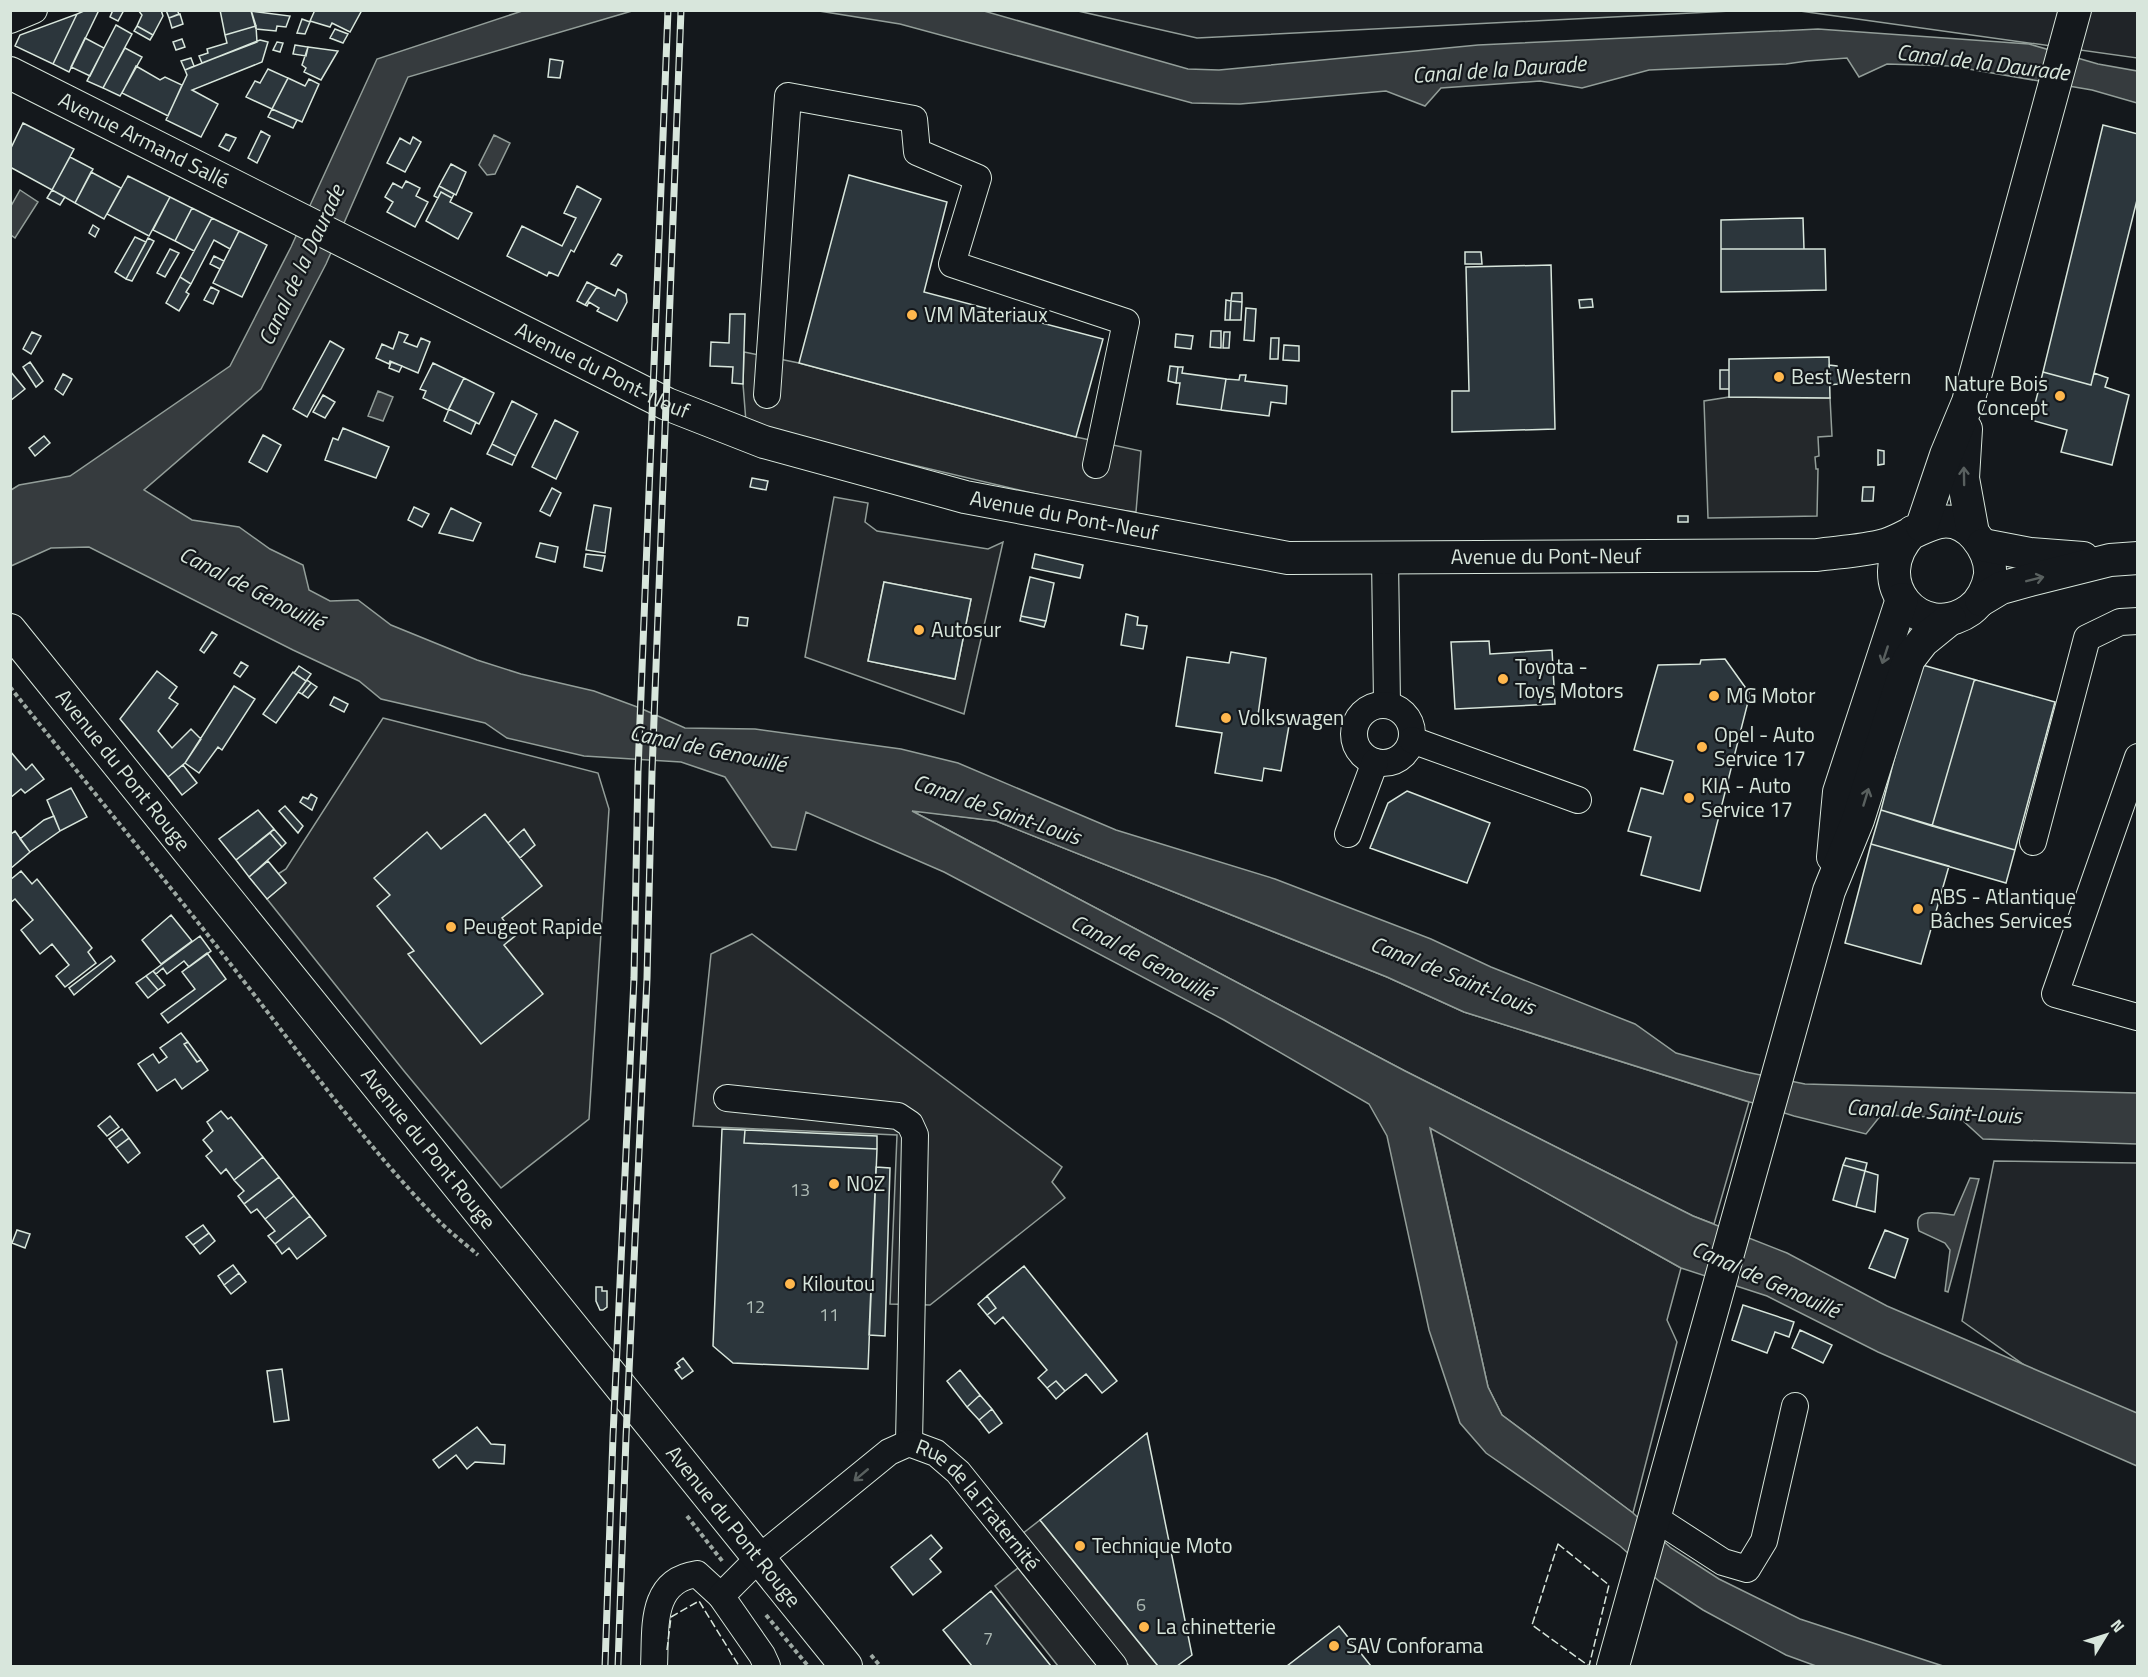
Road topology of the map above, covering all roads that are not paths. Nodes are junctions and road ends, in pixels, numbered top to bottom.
1 (34, 10) edge
2 (10, 20) edge
3 (2071, 23) edge
4 (10, 73) edge
5 (360, 249) joint
6 (767, 395) dead end
7 (1968, 402) junction
8 (1096, 465) dead end
9 (1917, 529) junction
10 (1978, 539) junction
11 (1816, 555) junction
12 (1385, 557) junction
13 (2124, 559) edge
14 (1899, 593) junction
15 (1980, 600) junction
16 (1950, 619) junction
17 (2138, 621) edge
18 (10, 630) edge
19 (1387, 705) junction
20 (1412, 740) junction
21 (2138, 757) edge
22 (1375, 762) junction
23 (1578, 800) dead end
24 (1348, 834) dead end
25 (2033, 842) dead end
26 (1829, 891) junction
27 (2137, 1017) edge
28 (727, 1098) dead end
29 (1795, 1406) dead end
30 (909, 1443) junction
31 (1653, 1524) junction
32 (739, 1578) junction
33 (654, 1666) edge
34 (767, 1666) edge
35 (846, 1666) edge
36 (1114, 1666) edge
37 (1613, 1666) edge

1 - 2 street
3 - 7 main road
4 - 5 main road, Avenue Armand Sallé
5 - 12 main road, Avenue du Pont-Neuf
6 - 8 street
7 - 9 main road
10 -> 7 main road
9 - 10 main road
9 - 11 main road
9 - 14 main road
10 - 13 main road
10 - 15 main road
11 - 12 main road, Avenue du Pont-Neuf
11 - 14 main road
12 - 19 street
15 -> 13 main road
14 - 16 main road
14 -> 26 main road
15 - 16 main road
26 -> 16 main road
17 - 25 street
18 - 32 main road, Avenue du Pont Rouge
19 - 20 street
19 - 22 street
20 - 22 street
20 - 23 street
21 - 27 street
22 - 24 street
26 - 31 main road
28 - 30 street
29 - 31 street
30 -> 32 street, Rue de la Fraternité
30 - 36 street, Rue de la Fraternité
31 - 37 main road
32 - 33 street
32 - 34 street
32 - 35 main road, Avenue du Pont Rouge

